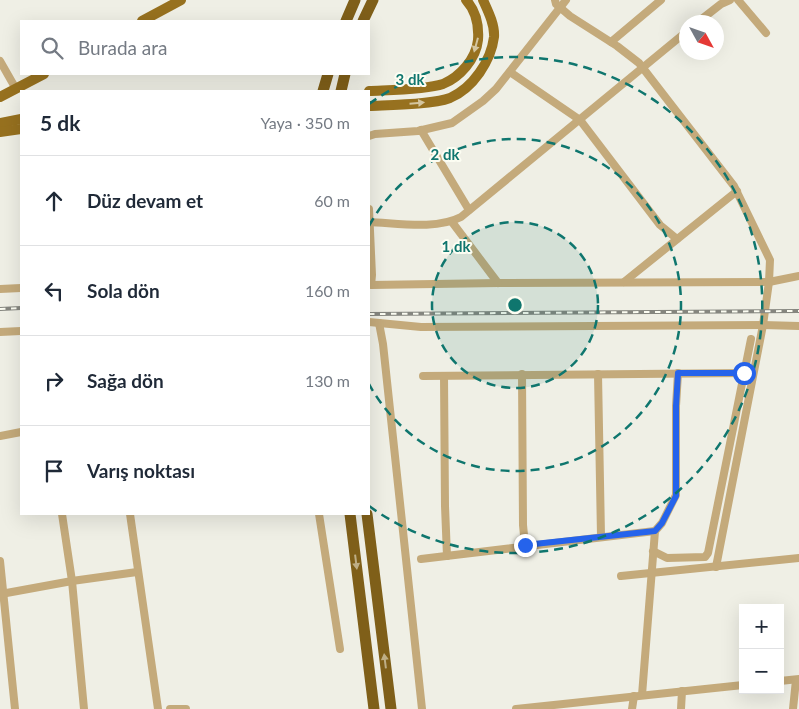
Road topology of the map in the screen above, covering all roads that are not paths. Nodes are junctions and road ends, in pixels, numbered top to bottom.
1 (182, 0) edge
2 (355, 0) edge
3 (373, 0) edge
4 (380, 0) edge
5 (466, 0) edge
6 (483, 0) edge
7 (566, 0) edge
8 (661, 0) edge
9 (730, 0) edge
10 (738, 0) edge
11 (557, 3) edge
12 (707, 15) edge
13 (364, 19) edge
14 (144, 20) edge
15 (346, 20) edge
16 (766, 33) dead end
17 (679, 38) edge
18 (612, 42) junction
19 (0, 62) edge
20 (643, 68) junction
21 (510, 72) junction
22 (42, 75) edge
23 (328, 75) edge
24 (345, 75) edge
25 (16, 88) junction
26 (323, 90) edge
27 (341, 90) edge
28 (370, 91) edge
29 (0, 97) edge
30 (370, 106) edge
31 (20, 119) edge
32 (580, 120) junction
33 (0, 123) edge
34 (20, 129) edge
35 (422, 130) junction
36 (0, 132) edge
37 (370, 136) edge
38 (737, 192) junction
39 (469, 210) junction
40 (370, 222) edge
41 (452, 222) junction
42 (677, 239) junction
43 (799, 276) edge
44 (624, 282) junction
45 (769, 282) junction
46 (498, 283) junction
47 (370, 286) edge
48 (20, 288) edge
49 (0, 289) edge
50 (370, 322) edge
51 (380, 323) junction
52 (763, 325) junction
53 (799, 326) edge
54 (20, 331) edge
55 (0, 332) edge
56 (752, 339) dead end
57 (678, 373) junction
58 (744, 373) junction
59 (522, 374) junction
60 (598, 374) junction
61 (423, 376) dead end
62 (444, 376) junction
63 (20, 432) edge
64 (0, 436) edge
65 (62, 515) edge
66 (130, 515) edge
67 (319, 515) edge
68 (350, 515) edge
69 (367, 515) edge
70 (655, 531) junction
71 (601, 536) junction
72 (525, 545) junction
73 (653, 551) junction
74 (447, 556) junction
75 (799, 558) edge
76 (421, 559) dead end
77 (0, 562) edge
78 (716, 567) junction
79 (137, 572) junction
80 (651, 573) junction
81 (621, 576) dead end
82 (72, 581) junction
83 (2, 594) edge
84 (340, 649) dead end
85 (796, 680) edge
86 (739, 685) edge
87 (682, 691) junction
88 (638, 696) junction
89 (15, 709) edge
90 (84, 709) edge
91 (158, 709) edge
92 (170, 709) edge
93 (186, 709) edge
94 (374, 709) edge
95 (391, 709) edge
96 (422, 709) edge
97 (516, 709) edge
98 (632, 709) edge
99 (681, 709) edge
100 (793, 709) edge

1 - 14 main road
2 - 15 highway
3 - 13 highway
4 - 13 main road
5 -> 28 main road
30 -> 6 main road
7 - 11 street
8 - 18 street
9 - 12 street
10 - 16 street
11 - 18 street
11 - 21 street
17 - 20 street
18 - 20 street
19 - 25 street
20 - 32 street
20 - 38 street
21 - 32 street
21 - 35 street
22 - 25 main road
23 - 26 highway
24 - 27 highway
25 - 29 main road
31 - 33 main road
32 - 39 street
32 - 42 street
34 - 36 main road
35 - 37 street
35 - 39 street
38 - 42 street
38 - 45 street
39 - 41 street
40 - 41 street
41 - 46 street
42 - 44 street
43 - 45 street
44 - 45 street
44 - 46 street
45 - 52 street
46 - 47 street
48 - 49 street
50 - 51 street
51 - 52 street
51 - 96 street
52 - 53 street
52 - 78 street
54 - 55 street
56 - 58 street
57 - 58 street
57 - 60 street
57 - 70 street
58 - 73 street
59 - 60 street
59 - 62 street
59 - 72 street
60 - 71 street
61 - 62 street
62 - 74 street
63 - 64 street
65 - 82 street
66 - 79 street
67 - 84 street
68 -> 94 highway
95 -> 69 highway
70 - 71 street
70 - 73 street
71 - 72 street
72 - 74 street
73 - 80 street
74 - 76 street
75 - 78 street
77 - 83 street
78 - 80 street
79 - 82 street
79 - 91 street
80 - 81 street
80 - 88 street
82 - 83 street
82 - 90 street
83 - 89 street
85 - 100 street
86 - 87 street
87 - 88 street
87 - 99 street
88 - 97 street
88 - 98 street
92 - 93 street

